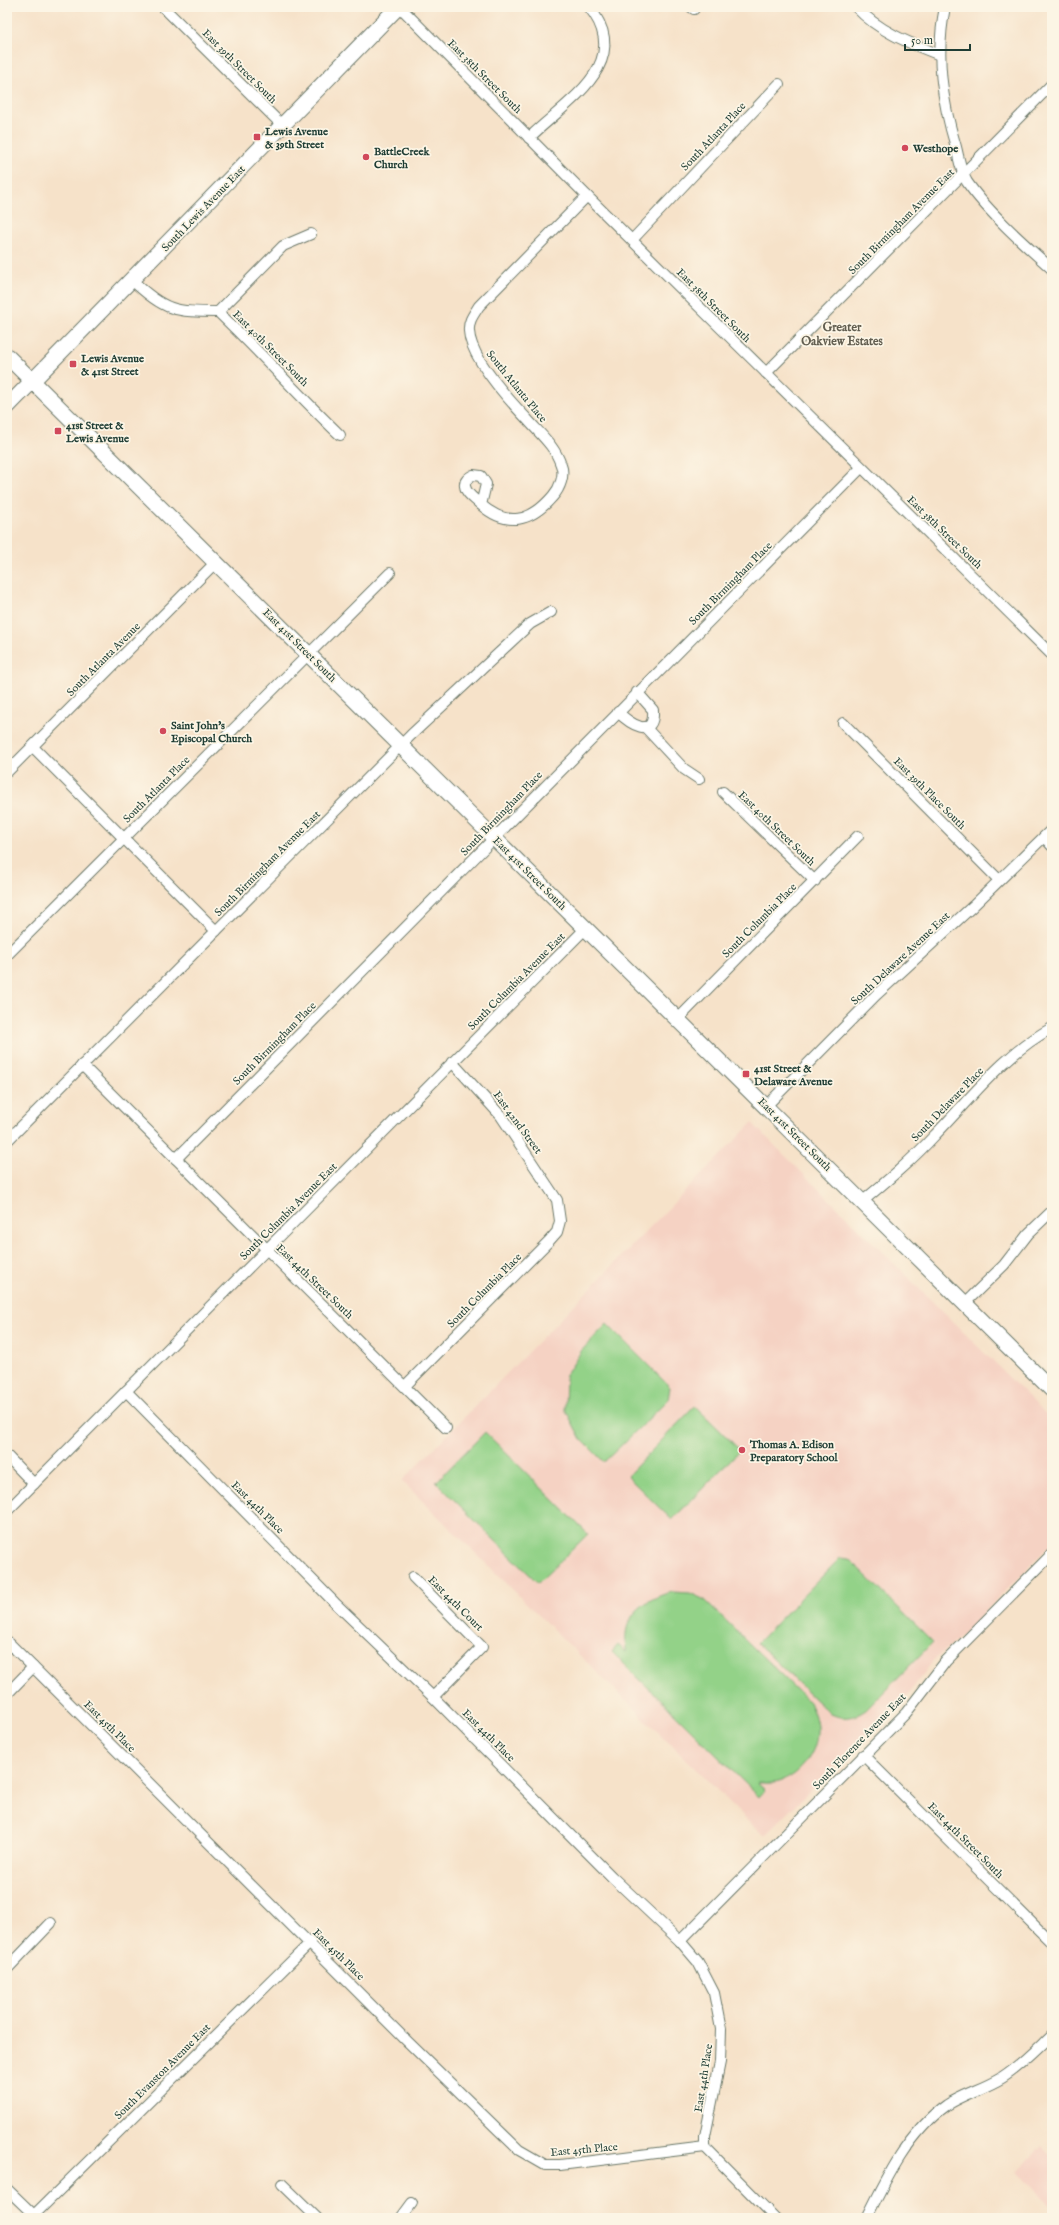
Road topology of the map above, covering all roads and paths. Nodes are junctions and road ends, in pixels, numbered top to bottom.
1 (163, 7) edge
2 (588, 7) edge
3 (856, 7) edge
4 (945, 7) edge
5 (394, 8) edge
6 (940, 55) junction
7 (779, 84) dead end
8 (1052, 84) edge
9 (282, 125) junction
10 (529, 138) junction
11 (964, 175) junction
12 (587, 196) junction
13 (311, 234) dead end
14 (632, 240) junction
15 (1052, 269) edge
16 (132, 280) junction
17 (218, 312) junction
18 (7, 356) edge
19 (766, 373) junction
20 (33, 382) junction
21 (7, 407) edge
22 (340, 434) dead end
23 (861, 468) junction
24 (481, 505) dead end
25 (216, 562) junction
26 (390, 573) dead end
27 (551, 612) dead end
28 (309, 654) junction
29 (1052, 655) edge
30 (638, 692) junction
31 (618, 712) junction
32 (843, 723) dead end
33 (645, 727) junction
34 (401, 745) junction
35 (33, 747) junction
36 (7, 772) edge
37 (699, 779) dead end
38 (723, 792) dead end
39 (1052, 829) edge
40 (858, 836) dead end
41 (1044, 837) junction
42 (494, 838) junction
43 (124, 839) junction
44 (1052, 846) edge
45 (1000, 880) junction
46 (815, 881) junction
47 (586, 928) junction
48 (216, 931) junction
49 (7, 955) edge
50 (677, 1020) junction
51 (1052, 1028) edge
52 (452, 1062) junction
53 (82, 1065) junction
54 (766, 1106) junction
55 (7, 1141) edge
56 (176, 1158) junction
57 (557, 1200) joint
58 (863, 1201) junction
59 (1052, 1211) edge
60 (266, 1250) junction
61 (964, 1303) junction
62 (405, 1386) junction
63 (1052, 1390) edge
64 (126, 1391) junction
65 (446, 1428) dead end
66 (7, 1456) edge
67 (34, 1484) junction
68 (7, 1511) edge
69 (1052, 1554) edge
70 (413, 1576) dead end
71 (7, 1641) edge
72 (33, 1667) junction
73 (7, 1694) edge
74 (433, 1696) junction
75 (863, 1755) junction
76 (51, 1923) dead end
77 (680, 1941) junction
78 (311, 1942) junction
79 (1052, 1943) edge
80 (7, 1968) edge
81 (1052, 2035) edge
82 (705, 2147) junction
83 (282, 2184) dead end
84 (7, 2189) edge
85 (412, 2203) dead end
86 (34, 2217) edge
87 (317, 2218) edge
88 (401, 2218) edge
89 (775, 2218) edge
90 (867, 2218) edge

1 - 9 street, East 39th Street South
2 - 10 street
3 - 6 street
4 - 6 street
5 - 9 main road, South Lewis Avenue East
5 - 10 street, East 38th Street South
6 - 11 street
7 - 14 street, South Atlanta Place
8 - 11 street, South Birmingham Avenue East
9 - 16 main road, South Lewis Avenue East
10 - 12 street, East 38th Street South
11 - 15 street
11 - 19 street, South Birmingham Avenue East
12 - 14 street, East 38th Street South
12 - 24 street, South Atlanta Place
13 - 17 street
14 - 19 street, East 38th Street South
16 - 17 street, East 40th Street South
16 - 20 main road, South Lewis Avenue East
17 - 22 street, East 40th Street South
18 - 20 main road, East 41st Street South
19 - 23 street, East 38th Street South
20 - 21 main road, South Lewis Avenue East
20 - 25 main road, East 41st Street South
23 - 29 street, East 38th Street South
23 - 30 street, South Birmingham Place
25 - 28 main road, East 41st Street South
25 - 35 street, South Atlanta Avenue
26 - 28 street, South Atlanta Place
27 - 34 street, South Birmingham Avenue East
28 - 34 main road, East 41st Street South
28 - 43 street, South Atlanta Place
30 - 31 street, South Birmingham Place
30 - 33 street
31 - 33 street
31 - 42 street, South Birmingham Place
32 - 45 street, East 39th Place South
33 - 37 street
34 - 42 main road, East 41st Street South
34 - 48 street, South Birmingham Avenue East
35 - 36 street, South Atlanta Avenue
35 - 43 street
38 - 46 street, East 40th Street South
39 - 41 street, South Delaware Avenue East
40 - 46 street, South Columbia Place
41 - 44 street
41 - 45 street, South Delaware Avenue East
42 - 47 main road, East 41st Street South
42 - 56 street, South Birmingham Place
43 - 48 street
43 - 49 street, South Atlanta Place
45 - 54 street, South Delaware Avenue East
46 - 50 street, South Columbia Place
47 - 50 main road, East 41st Street South
47 - 52 street, South Columbia Avenue East
48 - 53 street, South Birmingham Avenue East
50 - 54 main road, East 41st Street South
51 - 58 street, South Delaware Place
52 - 57 street, East 42nd Street
52 - 60 street, South Columbia Avenue East
53 - 55 street, South Birmingham Avenue East
53 - 56 street, East 44th Street South
54 - 58 main road, East 41st Street South
56 - 60 street, East 44th Street South
57 - 62 street, South Columbia Place
58 - 61 main road, East 41st Street South
59 - 61 street
60 - 62 street, East 44th Street South
60 - 64 street, South Columbia Avenue East
61 - 63 main road, East 41st Street South
62 - 65 street, East 44th Street South
64 - 67 street, South Columbia Avenue East
64 - 74 street, East 44th Place
66 - 67 street
67 - 68 street, South Columbia Avenue East
69 - 75 street, South Florence Avenue East
70 - 74 street, East 44th Court
71 - 72 street, East 45th Place
72 - 73 street
72 - 78 street, East 45th Place
74 - 77 street, East 44th Place
75 - 77 street, South Florence Avenue East
75 - 79 street, East 44th Street South
76 - 80 street
77 - 82 street, East 44th Place
78 - 82 street, East 45th Place
78 - 86 street, South Evanston Avenue East
81 - 90 street
82 - 89 street
83 - 87 street
84 - 86 street
85 - 88 street

